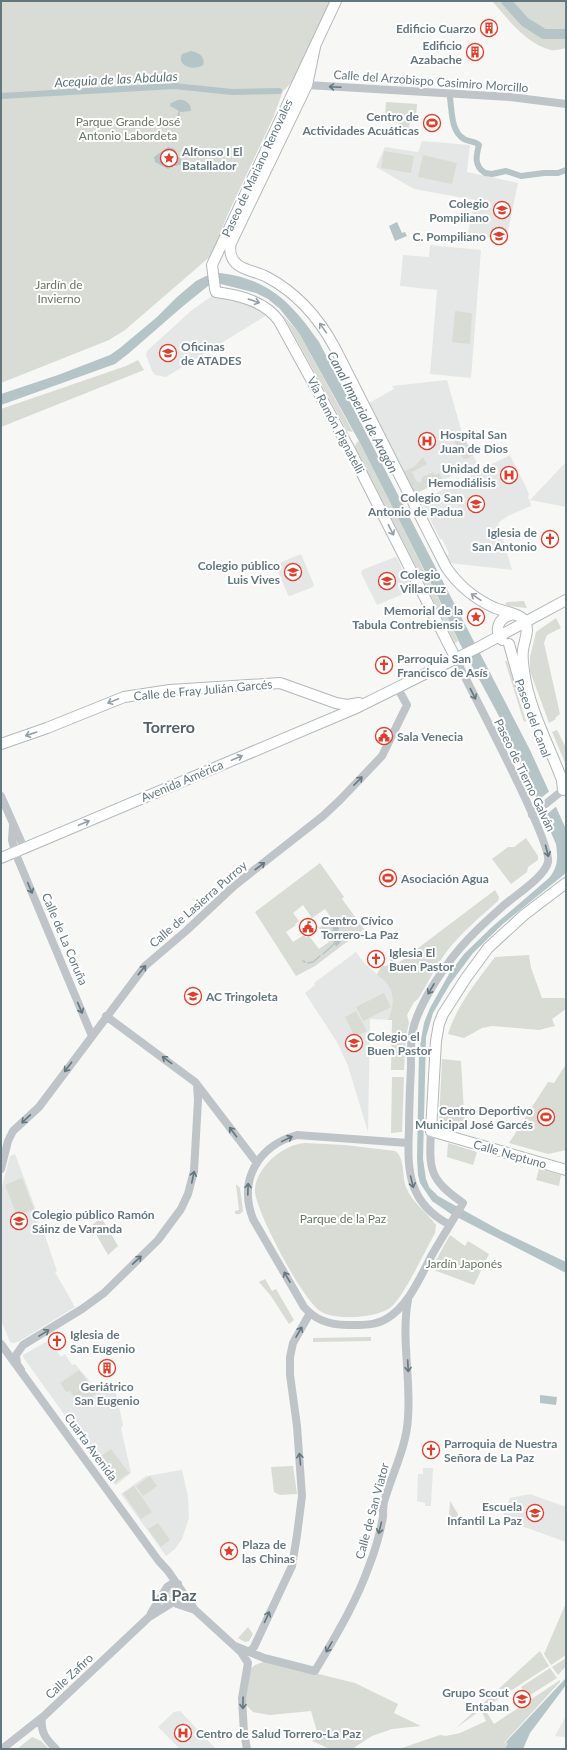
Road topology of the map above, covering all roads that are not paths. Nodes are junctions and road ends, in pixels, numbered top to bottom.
1 (336, 1) edge
2 (315, 47) junction
3 (307, 85) junction
4 (294, 88) junction
5 (566, 104) edge
6 (215, 289) joint
7 (566, 600) edge
8 (511, 614) junction
9 (525, 622) junction
10 (499, 636) junction
11 (525, 637) junction
12 (509, 644) junction
13 (459, 657) junction
14 (397, 687) junction
15 (332, 702) junction
16 (360, 703) junction
17 (330, 718) junction
18 (1, 744) edge
19 (563, 793) edge
20 (1, 796) edge
21 (535, 813) junction
22 (20, 850) junction
23 (1, 858) edge
24 (566, 883) edge
25 (106, 1016) junction
26 (92, 1036) junction
27 (197, 1085) junction
28 (431, 1131) junction
29 (408, 1143) junction
30 (257, 1163) junction
31 (1, 1169) edge
32 (566, 1170) edge
33 (452, 1221) junction
34 (408, 1297) junction
35 (310, 1313) junction
36 (1, 1343) edge
37 (23, 1345) junction
38 (21, 1370) junction
39 (161, 1564) junction
40 (178, 1584) junction
41 (165, 1590) junction
42 (185, 1595) junction
43 (174, 1604) junction
44 (195, 1610) junction
45 (149, 1617) junction
46 (238, 1649) junction
47 (250, 1651) junction
48 (264, 1658) junction
49 (249, 1664) junction
50 (42, 1718) junction
51 (28, 1730) junction
52 (47, 1740) junction
53 (2, 1749) edge
54 (56, 1749) edge
55 (247, 1749) edge

1 - 2 main road, Paseo de Mariano Renovales
2 - 3 main road, Paseo de Mariano Renovales
2 - 4 main road, Paseo de Mariano Renovales
3 - 4 street, Calle del Arzobispo Casimiro Morcillo
5 -> 3 street, Calle del Arzobispo Casimiro Morcillo
8 -> 3 main road, Paseo de Mariano Renovales
4 - 6 main road, Paseo de Mariano Renovales
6 -> 13 main road, Vía Ramón Pignatelli
7 - 9 main road, Avenida América
8 - 9 main road
8 - 10 main road
9 - 10 main road, Avenida América
9 - 11 main road, Paseo del Canal
10 - 12 main road
10 - 13 main road, Avenida América
11 - 12 main road
11 - 19 main road, Paseo del Canal
12 - 19 main road, Paseo del Canal
13 - 14 main road, Avenida América
13 -> 21 street, Paseo de Tierno Galván
14 - 16 main road, Avenida América
25 -> 14 street, Calle de Lasierra Purroy
15 - 16 main road, Calle de Fray Julián Garcés
15 - 17 main road
15 -> 18 main road, Calle de Fray Julián Garcés
16 - 17 main road, Avenida América
22 -> 17 main road, Avenida América
19 - 21 street
20 - 22 street, Calle de La Coruña
21 -> 29 street, Paseo de Tierno Galván
22 - 23 main road, Avenida América
22 -> 26 street, Calle de La Coruña
24 - 28 main road
25 - 26 street, Calle de Lasierra Purroy
27 -> 25 street
26 -> 31 street, Calle de Lasierra Purroy
30 -> 27 street
37 -> 27 street
28 - 32 main road, Calle Neptuno
28 - 33 street
30 -> 29 street
29 -> 33 street, Paseo de Tierno Galván
35 -> 30 street
33 - 34 street
34 - 35 street
34 -> 48 street, Calle de San Viator
47 -> 35 street
36 - 37 street
36 - 38 street, Cuarta Avenida
37 - 38 street
38 - 39 street, Cuarta Avenida
39 - 40 street, Cuarta Avenida
39 - 41 street, Cuarta Avenida
40 - 41 street
40 - 42 street
41 - 43 street
41 - 45 street, Calle Zafiro
42 - 43 street
42 - 44 street
43 - 44 street
43 - 45 street, Calle Zafiro
44 - 46 street
45 - 50 street, Calle Zafiro
46 - 47 street
46 - 49 street
47 - 48 street
48 - 49 street
49 -> 55 street
50 - 51 street, Calle Zafiro
50 - 52 street
51 - 52 street
51 - 53 street, Calle Zafiro
52 - 54 street

